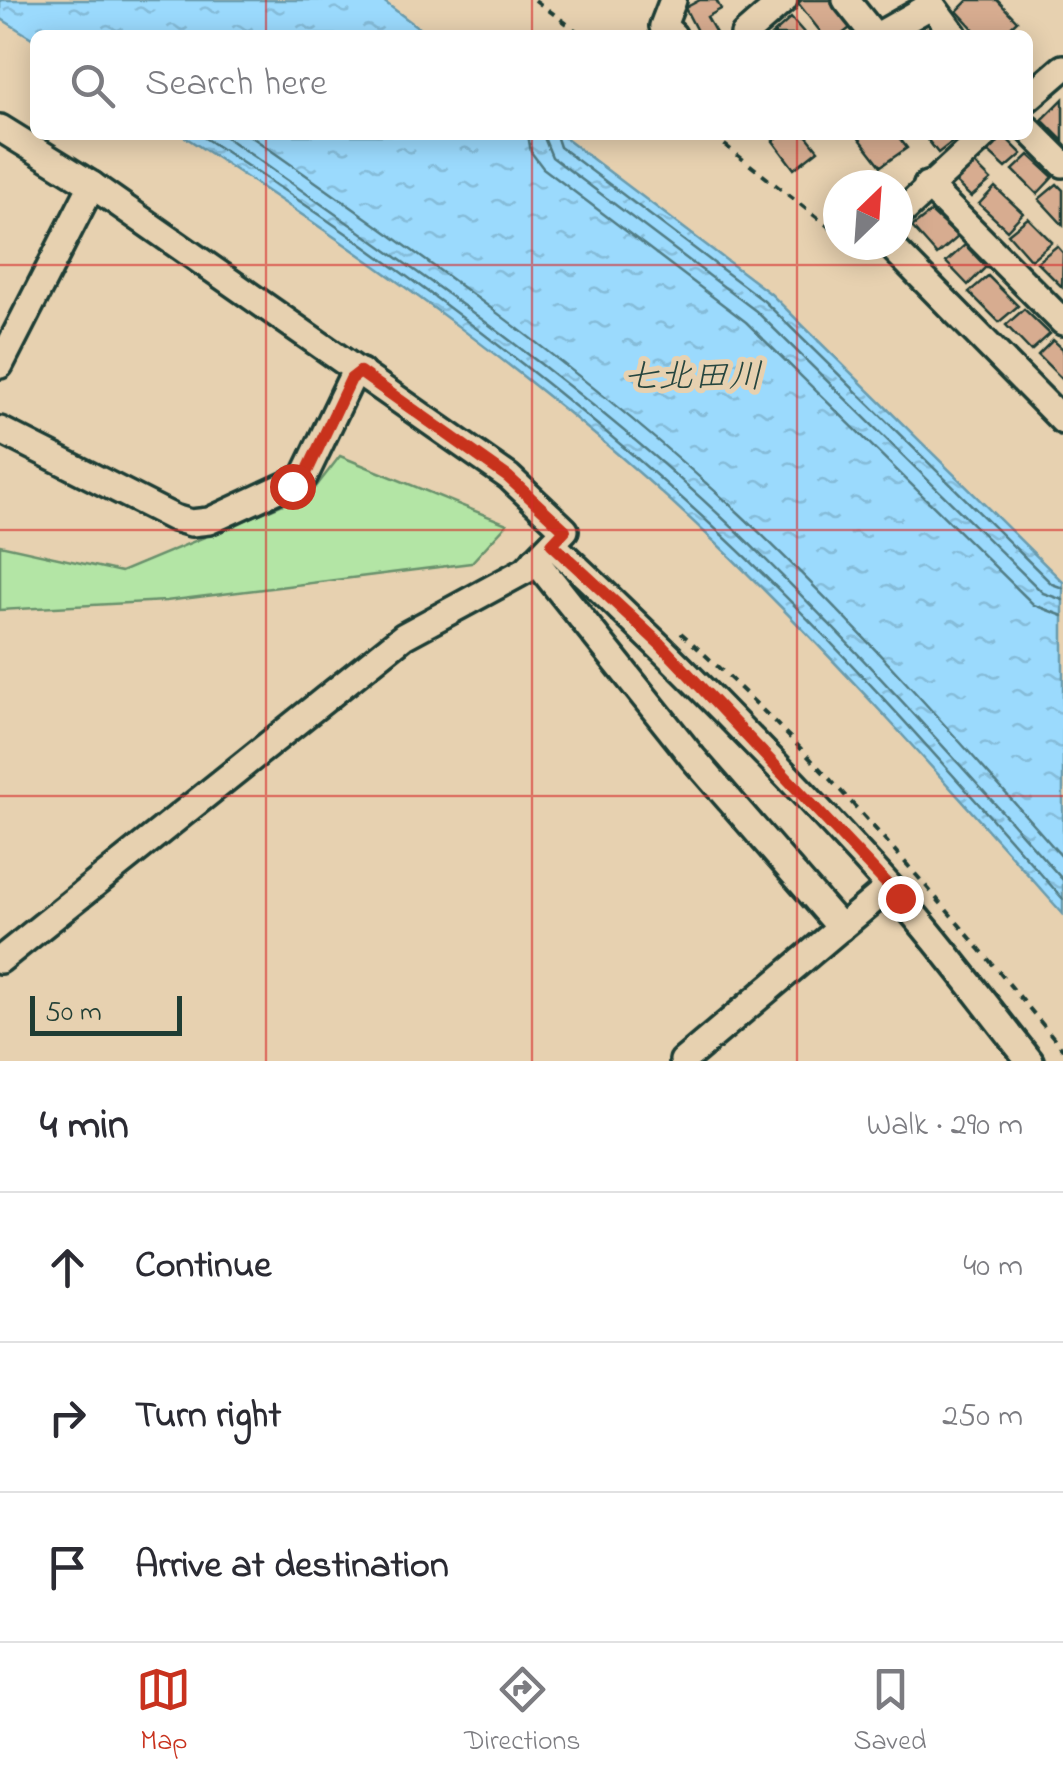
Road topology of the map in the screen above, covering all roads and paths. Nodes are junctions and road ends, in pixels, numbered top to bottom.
1 (535, 0) edge
2 (673, 0) edge
3 (784, 0) edge
4 (846, 0) edge
5 (930, 2) edge
6 (575, 30) edge
7 (667, 30) edge
8 (750, 30) edge
9 (872, 30) edge
10 (884, 30) edge
11 (950, 30) edge
12 (1063, 68) edge
13 (1033, 94) edge
14 (0, 128) edge
15 (1033, 133) edge
16 (718, 140) edge
17 (979, 140) edge
18 (1063, 164) edge
19 (92, 185) junction
20 (927, 185) junction
21 (913, 200) edge
22 (823, 222) edge
23 (905, 260) edge
24 (1063, 322) edge
25 (0, 366) edge
26 (360, 372) junction
27 (1063, 421) edge
28 (0, 430) edge
29 (544, 552) junction
30 (890, 887) junction
31 (841, 928) junction
32 (0, 960) edge
33 (683, 1061) edge
34 (1030, 1061) edge

1 - 6 path
2 - 7 street
3 - 8 street
4 - 9 street
5 - 10 street
5 - 11 street
12 - 13 street
14 - 19 street
15 - 18 street
16 - 22 path
17 - 20 street
19 - 25 street
19 - 26 street
20 - 21 street
20 - 24 street
23 - 27 street
26 - 28 street
26 - 29 street
29 - 30 street
29 - 31 street
29 - 32 street
30 - 31 street
30 - 34 street
31 - 33 street

